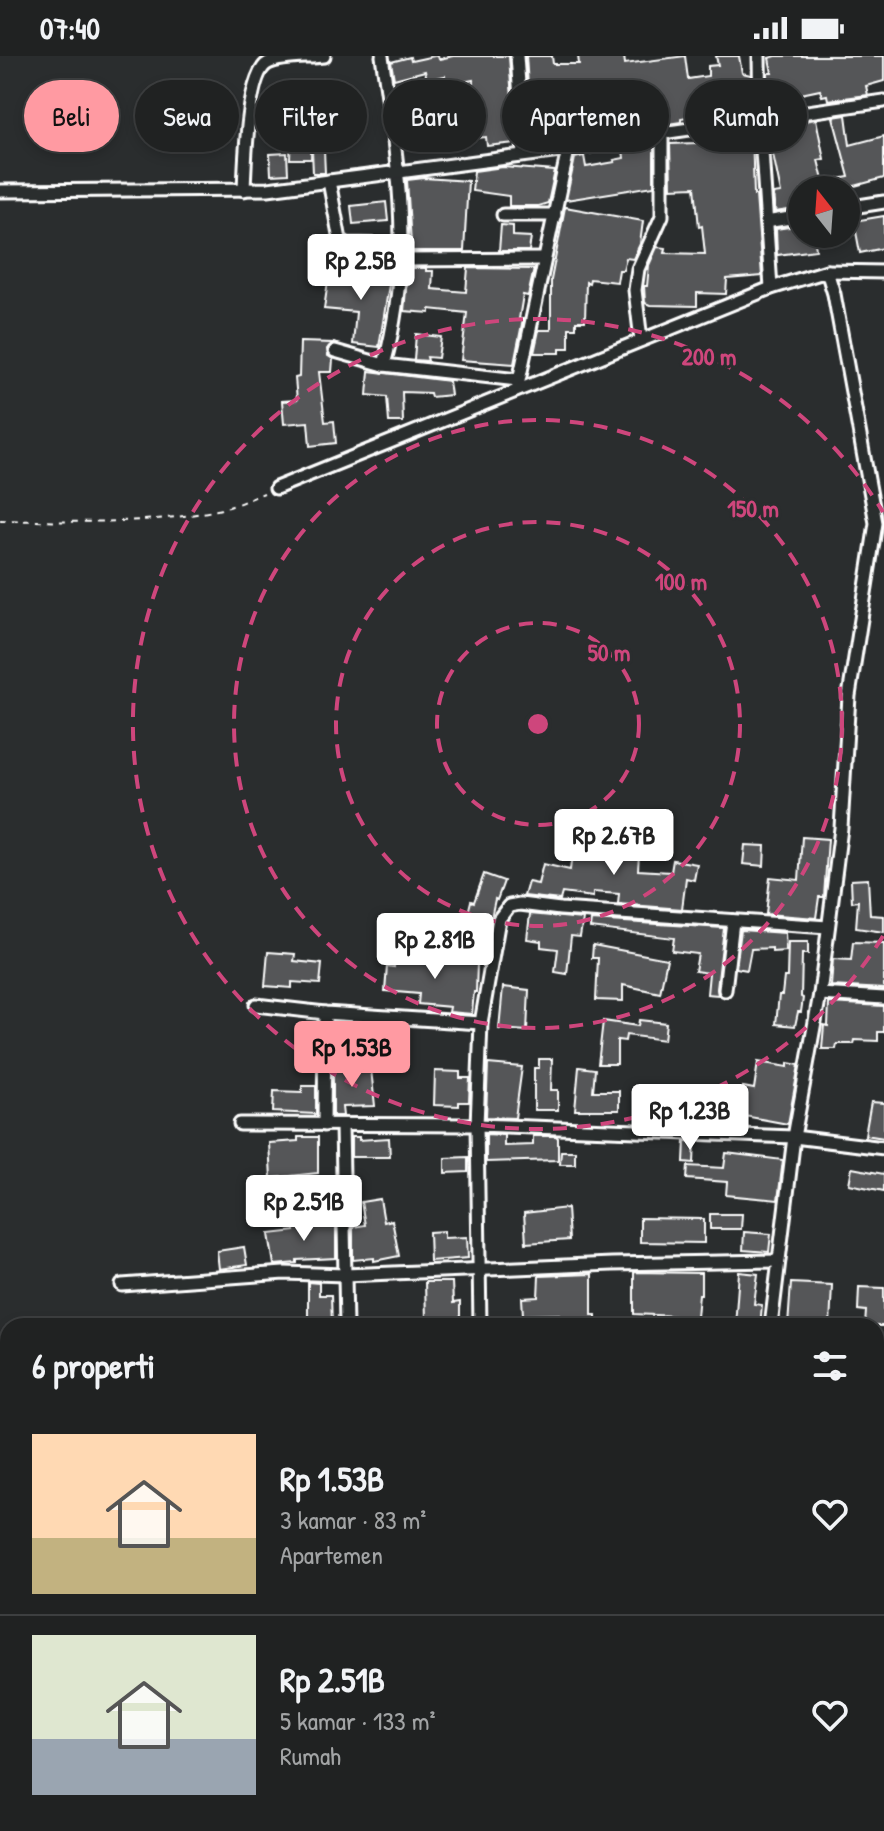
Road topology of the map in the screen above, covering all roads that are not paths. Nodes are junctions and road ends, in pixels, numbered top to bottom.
1 (321, 56) edge
2 (382, 56) edge
3 (517, 56) edge
4 (759, 56) edge
5 (759, 80) edge
6 (884, 101) edge
7 (807, 113) edge
8 (550, 152) edge
9 (568, 152) edge
10 (662, 152) edge
11 (762, 152) edge
12 (524, 155) junction
13 (398, 172) junction
14 (329, 181) junction
15 (244, 190) junction
16 (0, 191) edge
17 (884, 202) edge
18 (860, 206) edge
19 (503, 215) dead end
20 (555, 215) junction
21 (788, 218) edge
22 (766, 222) junction
23 (403, 245) junction
24 (544, 259) junction
25 (402, 260) junction
26 (884, 272) edge
27 (828, 274) junction
28 (771, 288) junction
29 (641, 340) junction
30 (335, 351) dead end
31 (384, 365) junction
32 (518, 385) junction
33 (276, 488) road end
34 (733, 921) junction
35 (828, 927) junction
36 (725, 990) dead end
37 (820, 994) junction
38 (884, 998) edge
39 (256, 1005) dead end
40 (325, 1013) junction
41 (481, 1023) junction
42 (240, 1124) dead end
43 (324, 1125) junction
44 (477, 1125) junction
45 (342, 1126) junction
46 (794, 1137) junction
47 (884, 1148) edge
48 (777, 1261) junction
49 (479, 1269) junction
50 (345, 1275) junction
51 (122, 1285) dead end
52 (346, 1318) edge
53 (480, 1318) edge
54 (772, 1318) edge

1 - 15 street
2 - 13 street
3 - 12 street
4 - 5 street
6 - 7 street
8 - 12 street
9 - 20 street
10 - 29 street
11 - 22 street
12 - 13 street
13 - 14 street
13 - 23 street
14 - 15 street
14 - 23 street
15 - 16 street
17 - 18 street
19 - 20 street
20 - 24 street
21 - 22 street
22 - 28 street
23 - 25 street
24 - 25 street
24 - 32 street
25 - 31 street
26 - 27 street
27 - 28 street
27 - 35 street
28 - 29 street
29 - 32 street
30 - 31 street
31 - 32 street
32 - 33 street
34 - 35 street
34 - 36 street
34 - 41 street
35 - 37 street
37 - 38 street
37 - 46 street
39 - 40 street
40 - 41 street
40 - 43 street
41 - 44 street
42 - 43 street
43 - 45 street
44 - 45 street
44 - 46 street
44 - 49 street
45 - 50 street
46 - 47 street
46 - 48 street
48 - 49 street
48 - 54 street
49 - 50 street
49 - 53 street
50 - 51 street
50 - 52 street

